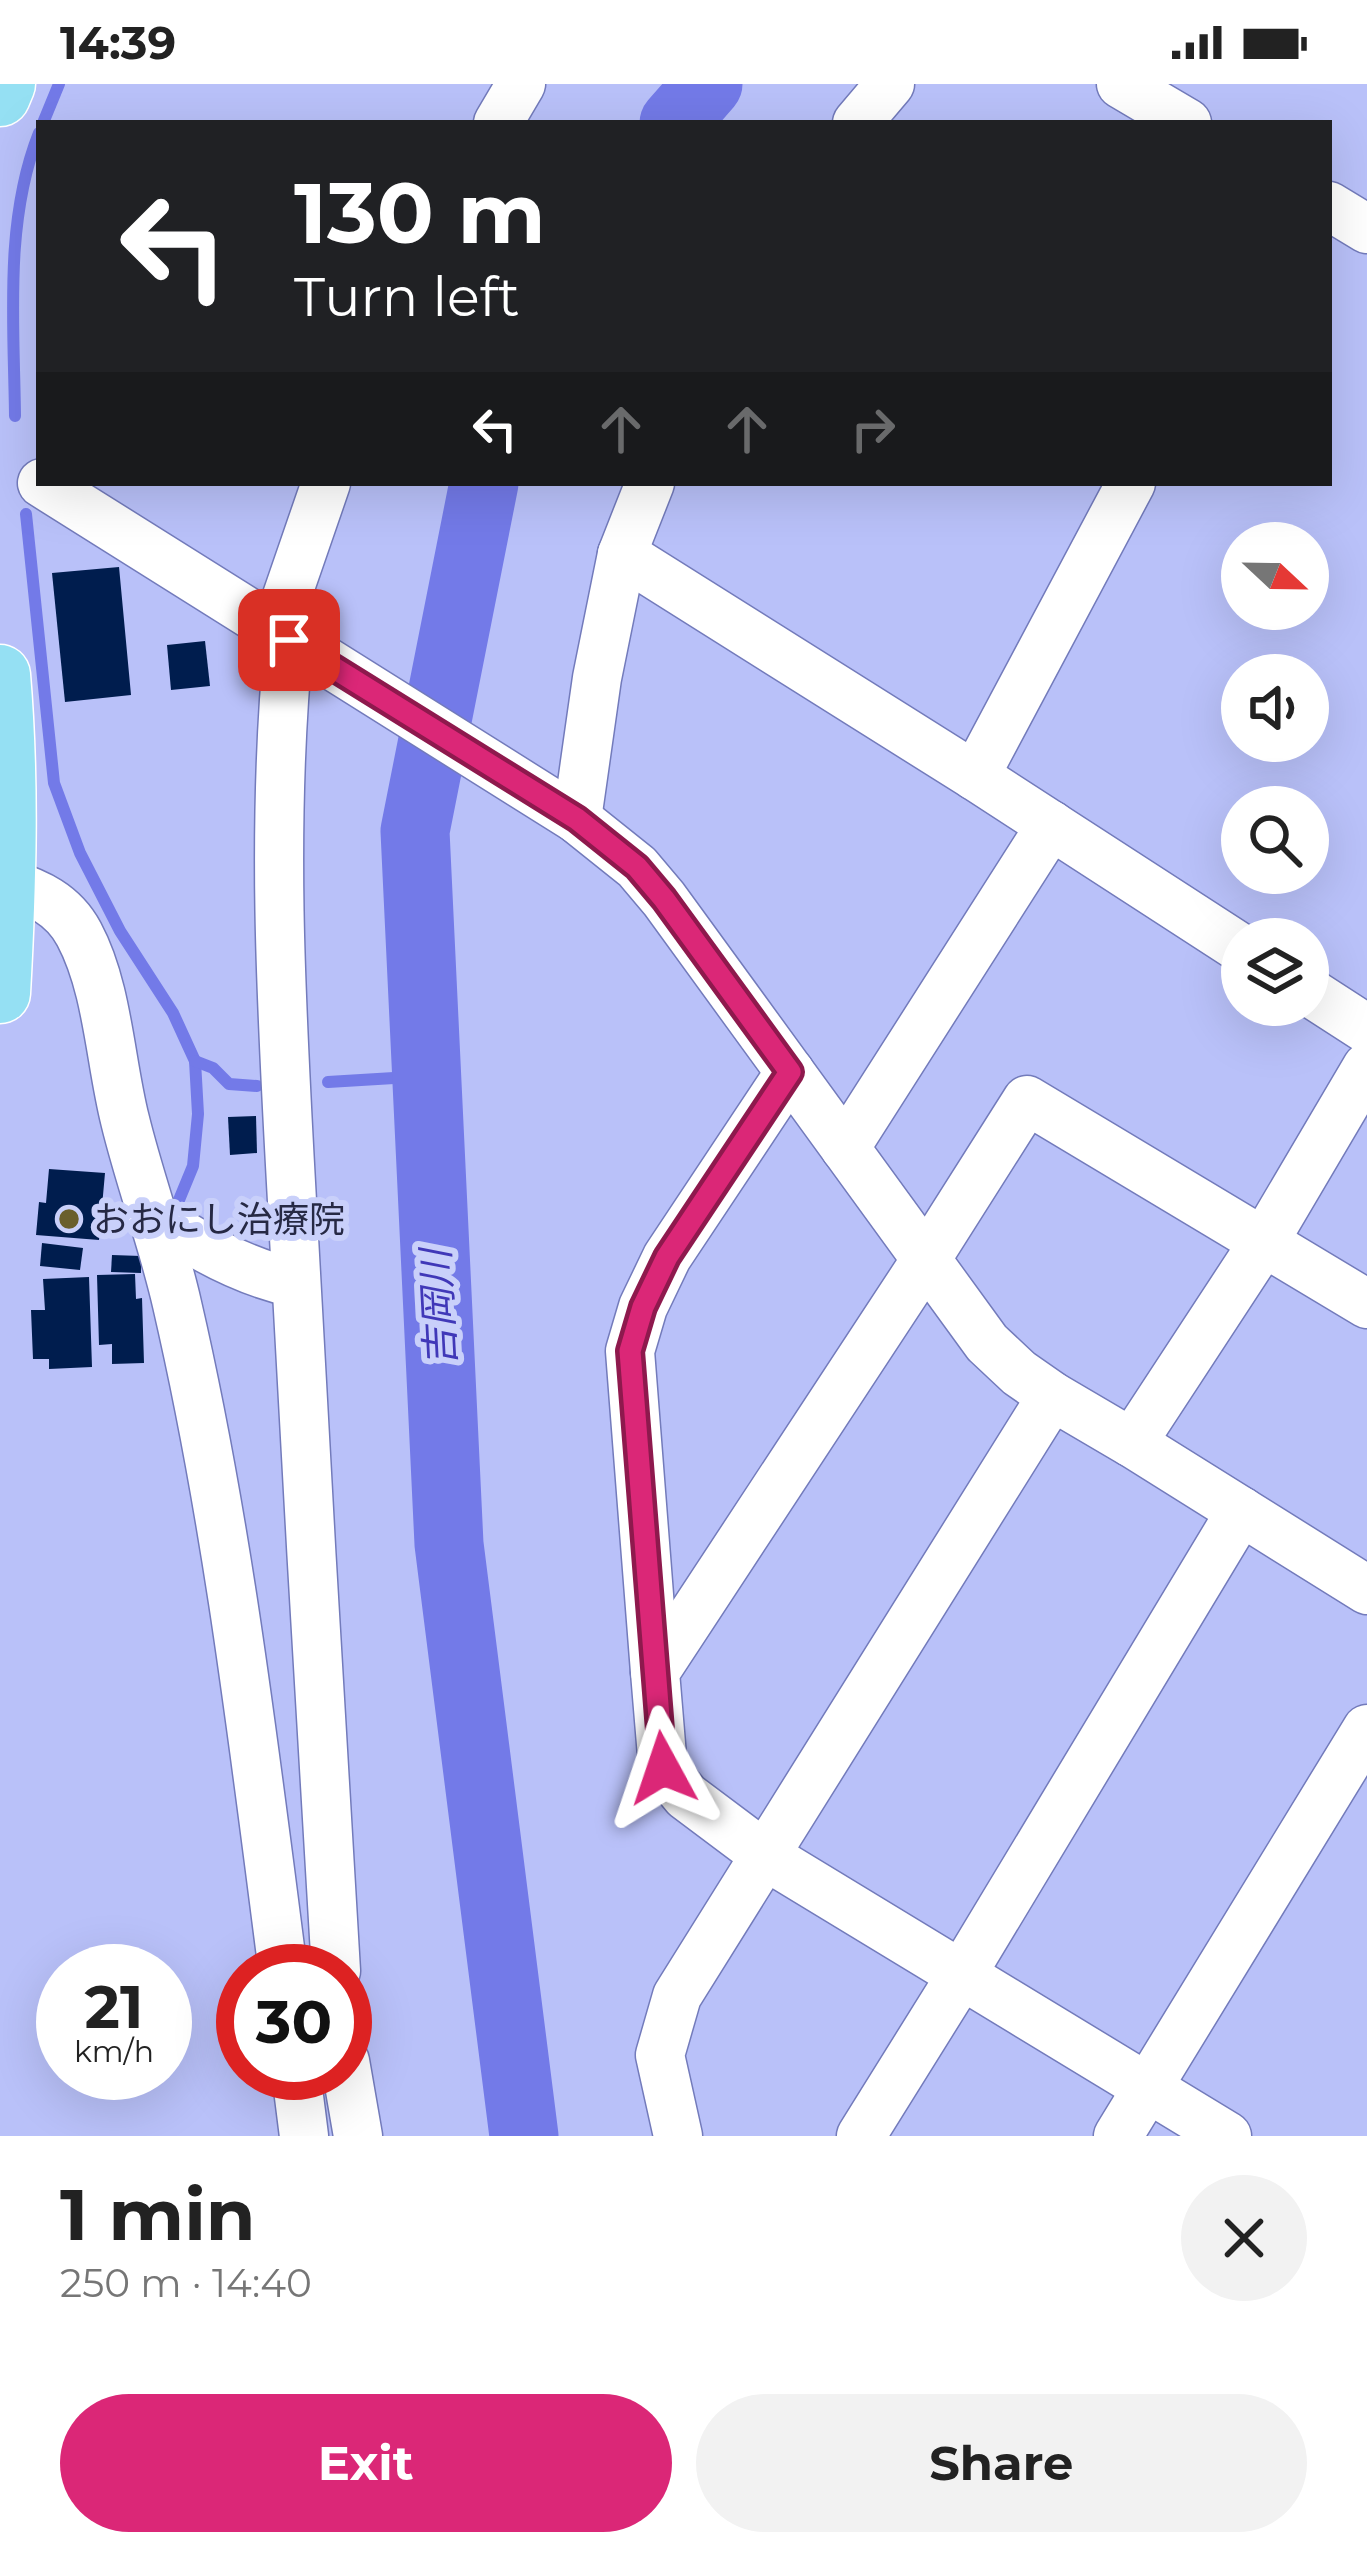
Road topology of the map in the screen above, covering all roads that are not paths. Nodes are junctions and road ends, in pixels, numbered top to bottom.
1 (5, 84) edge
2 (521, 84) edge
3 (890, 84) edge
4 (1121, 84) edge
5 (0, 96) edge
6 (500, 120) edge
7 (860, 120) edge
8 (1182, 120) edge
9 (1332, 208) edge
10 (1367, 229) edge
11 (0, 471) edge
12 (36, 481) edge
13 (47, 486) edge
14 (325, 486) edge
15 (649, 486) edge
16 (1129, 486) edge
17 (622, 554) junction
18 (294, 643) junction
19 (0, 675) edge
20 (3, 766) edge
21 (975, 776) junction
22 (577, 819) junction
23 (1051, 825) junction
24 (7, 883) junction
25 (1221, 935) edge
26 (0, 993) edge
27 (1329, 1005) edge
28 (1367, 1029) edge
29 (1367, 1067) edge
30 (790, 1072) junction
31 (845, 1148) junction
32 (165, 1234) junction
33 (1265, 1240) junction
34 (925, 1261) junction
35 (296, 1283) junction
36 (1367, 1304) edge
37 (1052, 1396) junction
38 (1132, 1443) junction
39 (1241, 1510) junction
40 (1367, 1590) edge
41 (655, 1672) junction
42 (1367, 1729) edge
43 (766, 1856) junction
44 (280, 1944) edge
45 (334, 1944) edge
46 (962, 1974) junction
47 (1149, 2086) junction
48 (299, 2100) edge
49 (352, 2100) edge
50 (304, 2136) edge
51 (358, 2136) edge
52 (678, 2136) edge
53 (861, 2136) edge
54 (1118, 2136) edge
55 (1227, 2136) edge

1 - 5 main road
2 - 6 street
3 - 7 street
4 - 8 street
9 - 10 street
11 - 12 street
13 - 18 street
14 - 18 street
15 - 17 street
16 - 21 street
17 - 21 street
17 - 22 street
18 - 22 street
18 - 35 street
19 - 20 main road
20 - 24 main road
21 - 23 street
22 - 30 street
23 - 25 street
23 - 31 street
24 - 26 main road
24 - 32 street
27 - 28 street
29 - 33 street
30 - 31 street
30 - 41 street
31 - 34 street
32 - 35 street
32 - 44 street
33 - 34 street
33 - 36 street
33 - 38 street
34 - 37 street
34 - 41 street
35 - 45 street
37 - 38 street
37 - 43 street
38 - 39 street
39 - 40 street
39 - 46 street
41 - 43 street
42 - 47 street
43 - 46 street
43 - 52 street
46 - 47 street
46 - 53 street
47 - 54 street
47 - 55 street
48 - 50 street
49 - 51 street

